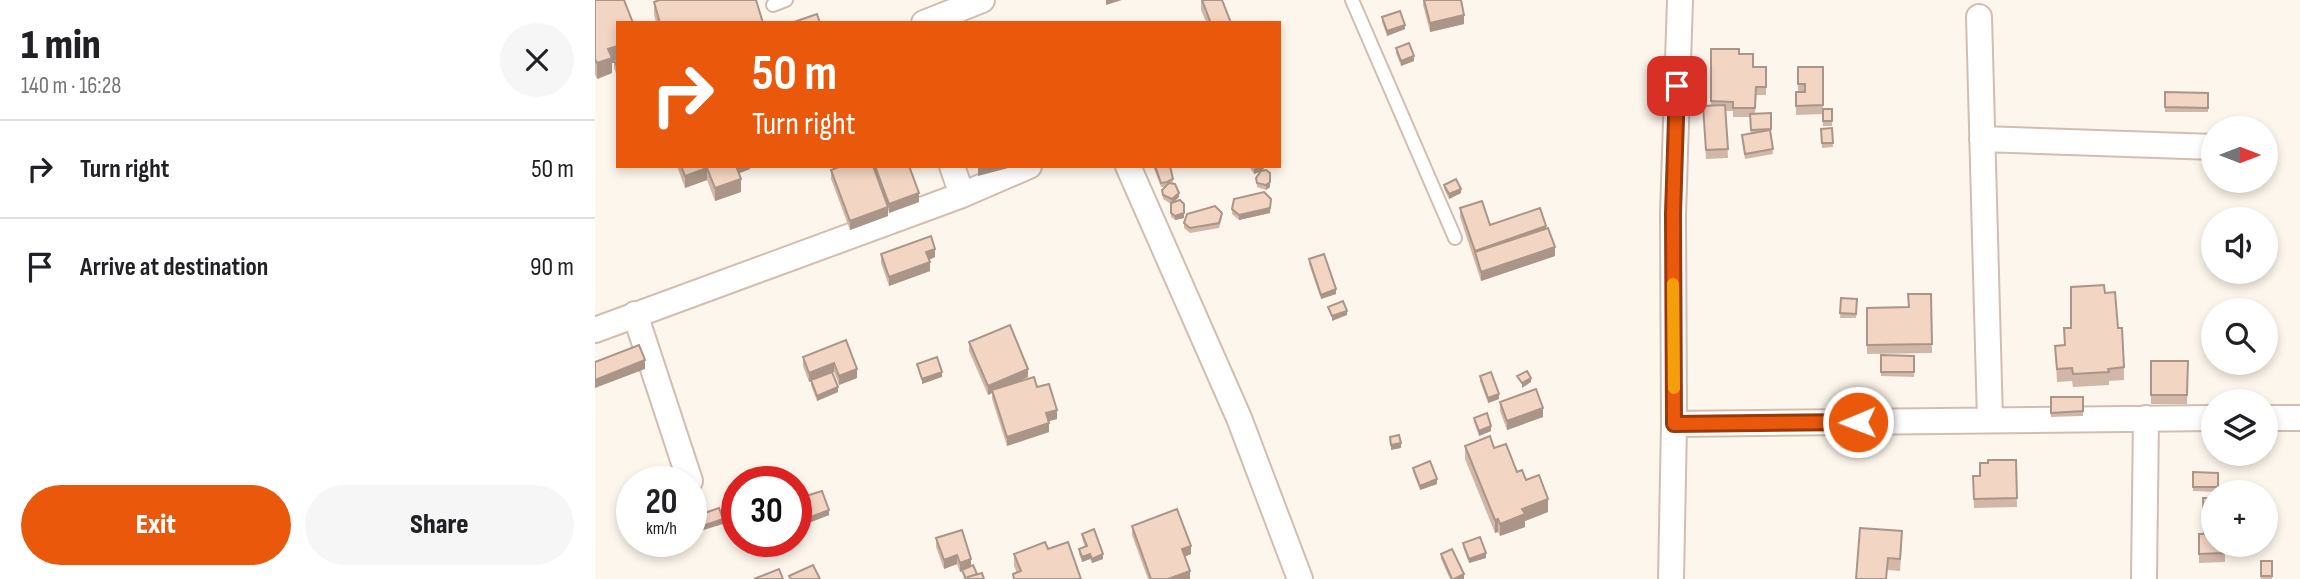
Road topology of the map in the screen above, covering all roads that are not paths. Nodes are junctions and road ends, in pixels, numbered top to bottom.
1 (982, 0) edge
2 (1352, 0) edge
3 (1680, 0) edge
4 (1979, 17) dead end
5 (929, 21) edge
6 (1982, 139) junction
7 (2201, 147) edge
8 (953, 168) edge
9 (1024, 168) edge
10 (1129, 168) edge
11 (962, 195) junction
12 (1455, 238) dead end
13 (635, 314) junction
14 (595, 330) edge
15 (2146, 418) junction
16 (2201, 418) edge
17 (2278, 418) edge
18 (2300, 418) edge
19 (1990, 420) junction
20 (1674, 424) junction
21 (684, 466) edge
22 (1300, 579) edge
23 (1671, 579) edge
24 (2144, 579) edge

1 - 5 street
2 - 12 lane
3 - 20 street
4 - 6 street
6 - 7 street
6 - 19 street
8 - 11 street
9 - 11 street
10 - 22 street
11 - 13 street
13 - 14 street
13 - 21 street
15 - 16 street
15 - 19 street
15 - 24 street
17 - 18 street
19 - 20 street
20 - 23 street

